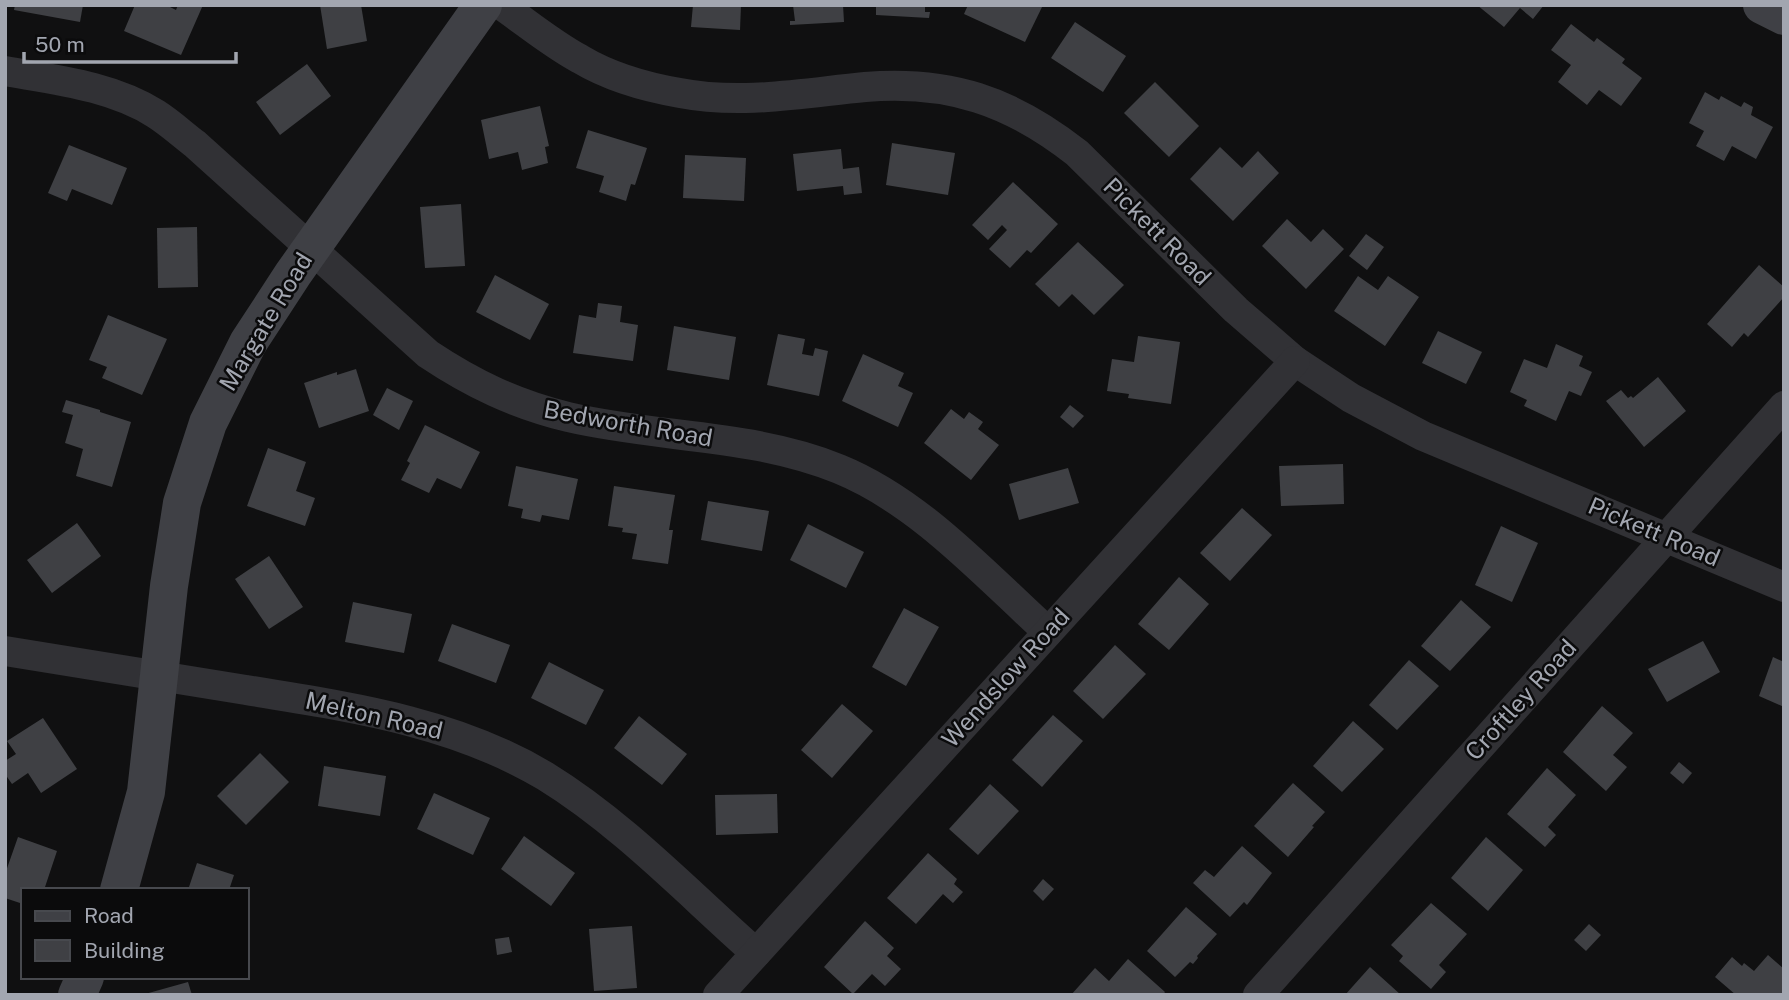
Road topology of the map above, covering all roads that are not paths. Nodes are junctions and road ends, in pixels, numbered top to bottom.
1 (483, 5) edge
2 (501, 5) edge
3 (1762, 5) edge
4 (1784, 16) edge
5 (5, 71) edge
6 (311, 247) junction
7 (1294, 361) junction
8 (1784, 406) edge
9 (1666, 537) junction
10 (1784, 587) edge
11 (1048, 632) junction
12 (5, 651) edge
13 (160, 676) junction
14 (120, 888) edge
15 (756, 953) junction
16 (84, 979) edge
17 (77, 995) edge
18 (718, 995) edge
19 (1258, 995) edge

1 - 6 street, Margate Road
2 - 7 street, Pickett Road
3 - 4 street
5 - 6 street, Bedworth Road
6 - 11 street, Bedworth Road
6 - 13 street, Margate Road
7 - 9 street, Pickett Road
7 - 11 street, Wendslow Road
8 - 9 street, Croftley Road
9 - 10 street, Pickett Road
9 - 19 street, Croftley Road
11 - 15 street, Wendslow Road
12 - 13 street, Melton Road
13 - 14 street, Margate Road
13 - 15 street, Melton Road
15 - 18 street, Wendslow Road
16 - 17 street

